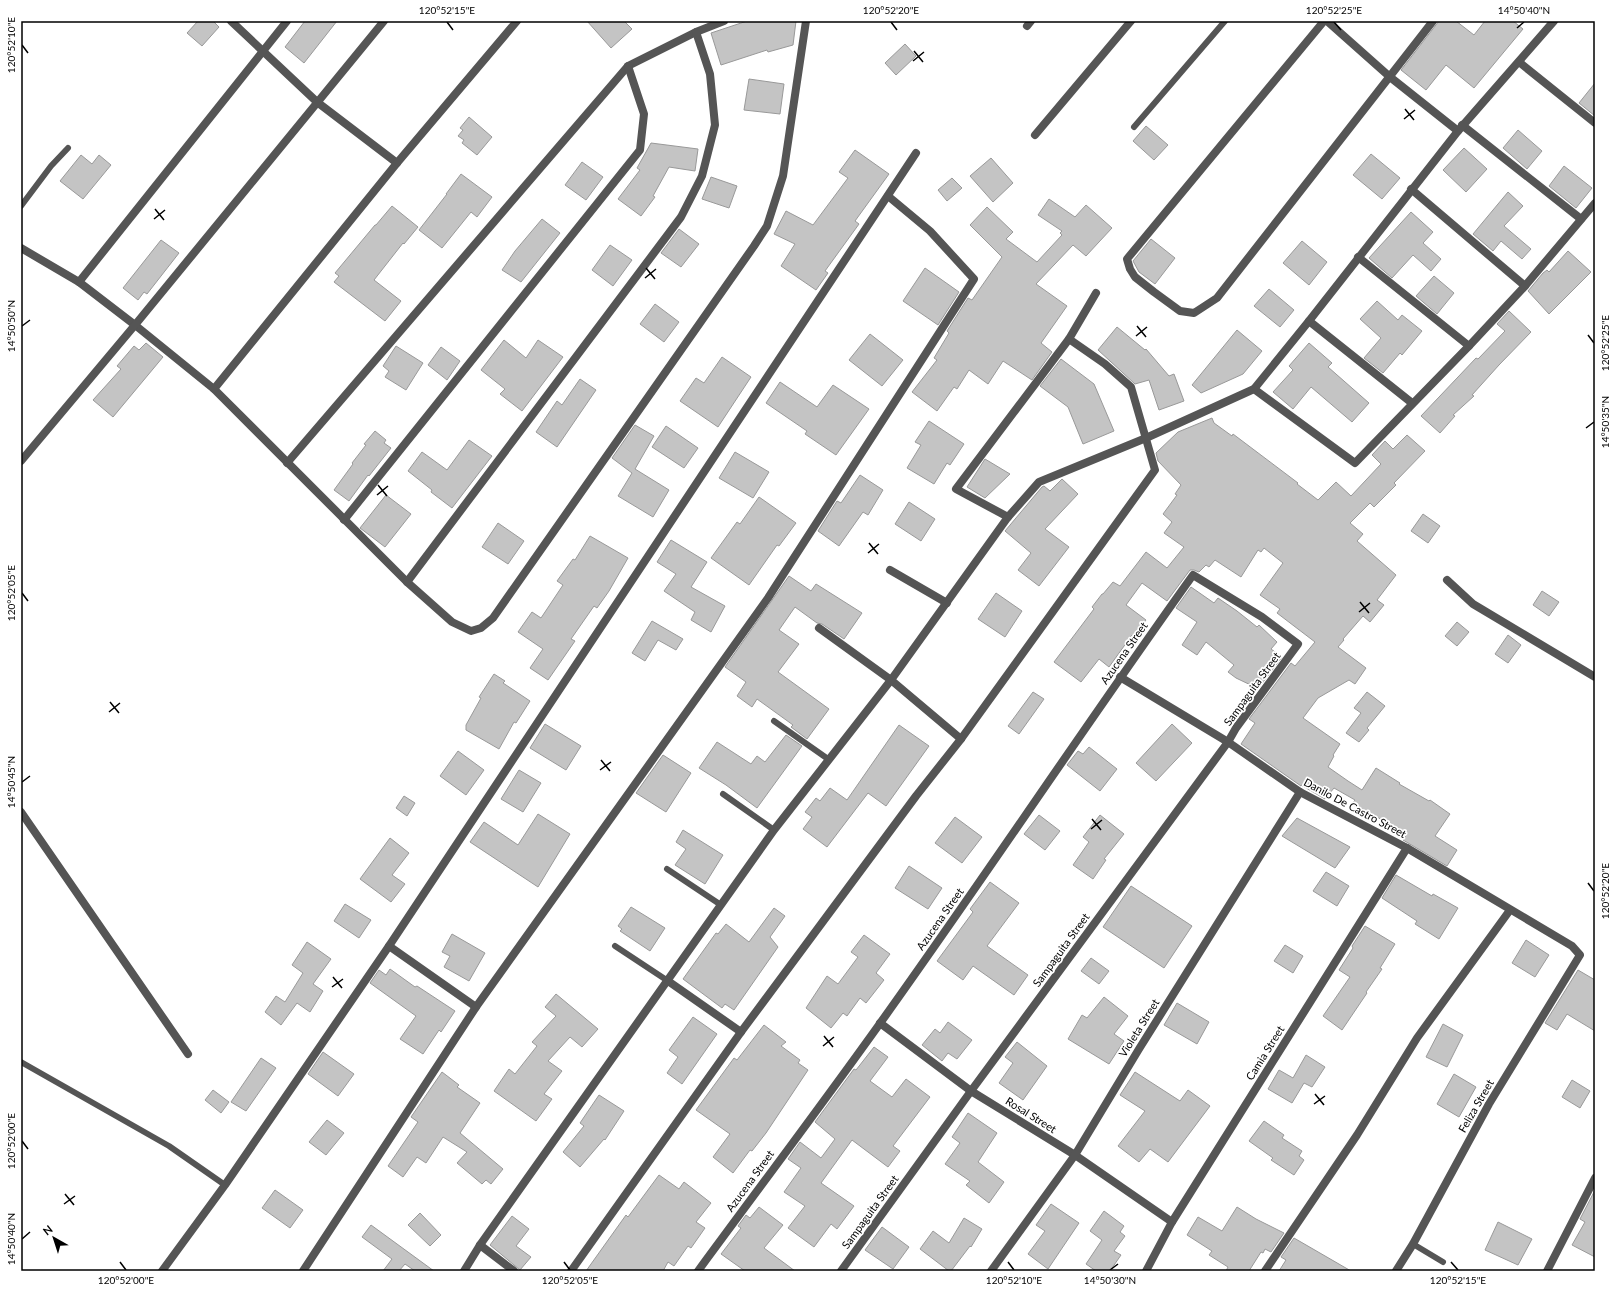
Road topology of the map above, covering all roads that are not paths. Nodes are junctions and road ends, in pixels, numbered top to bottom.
1 (231, 21) edge
2 (288, 21) edge
3 (384, 21) edge
4 (517, 21) edge
5 (724, 21) edge
6 (806, 21) edge
7 (1131, 21) edge
8 (1225, 21) edge
9 (1324, 21) edge
10 (1327, 21) edge
11 (1433, 21) edge
12 (1554, 21) edge
13 (696, 32) junction
14 (263, 52) junction
15 (1519, 62) junction
16 (628, 66) junction
17 (1390, 77) junction
18 (317, 102) junction
19 (1595, 123) edge
20 (1134, 127) dead end
21 (1460, 128) junction
22 (1035, 135) dead end
23 (68, 148) dead end
24 (916, 154) dead end
25 (397, 163) junction
26 (1412, 189) junction
27 (888, 196) junction
28 (1595, 203) edge
29 (21, 206) edge
30 (1581, 219) junction
31 (21, 248) edge
32 (1358, 256) junction
33 (79, 282) junction
34 (1525, 286) junction
35 (1096, 293) dead end
36 (1309, 321) junction
37 (135, 325) junction
38 (1069, 339) junction
39 (1469, 346) junction
40 (214, 389) junction
41 (1254, 389) junction
42 (1412, 403) junction
43 (1146, 438) junction
44 (21, 461) edge
45 (288, 463) junction
46 (1008, 517) junction
47 (344, 520) junction
48 (890, 570) dead end
49 (1193, 575) joint
50 (1447, 580) dead end
51 (407, 582) junction
52 (947, 602) junction
53 (819, 628) dead end
54 (1595, 676) edge
55 (1120, 677) junction
56 (891, 680) junction
57 (774, 721) dead end
58 (961, 739) junction
59 (1228, 742) junction
60 (828, 759) junction
61 (1300, 792) junction
62 (723, 794) dead end
63 (21, 812) edge
64 (774, 830) junction
65 (1407, 848) junction
66 (667, 869) dead end
67 (721, 906) junction
68 (1510, 910) junction
69 (389, 946) junction
70 (615, 946) dead end
71 (1580, 955) joint
72 (668, 981) junction
73 (476, 1007) junction
74 (880, 1023) junction
75 (741, 1032) junction
76 (188, 1054) dead end
77 (21, 1062) edge
78 (971, 1091) junction
79 (1075, 1155) junction
80 (1595, 1178) edge
81 (225, 1185) junction
82 (1172, 1222) junction
83 (1413, 1244) junction
84 (480, 1245) junction
85 (1443, 1262) dead end
86 (162, 1271) edge
87 (303, 1271) edge
88 (464, 1271) edge
89 (514, 1271) edge
90 (571, 1271) edge
91 (698, 1271) edge
92 (841, 1271) edge
93 (991, 1271) edge
94 (1146, 1271) edge
95 (1265, 1271) edge
96 (1396, 1271) edge
97 (1547, 1271) edge

1 - 14 street
2 - 14 street
3 - 18 street
4 - 25 street
5 - 13 street
6 - 51 street
7 - 22 street
8 - 20 lane
9 - 17 street
10 - 17 street
11 - 17 street
12 - 15 street
13 - 16 street
13 - 51 street
14 - 18 street
14 - 33 street
15 - 19 street
15 - 21 street
16 - 45 street
16 - 47 street
17 - 21 street
18 - 25 street
18 - 37 street
21 - 26 street
21 - 30 street
23 - 29 lane
24 - 27 street
25 - 40 street
26 - 32 street
26 - 34 street
27 - 69 street
27 - 73 street
28 - 30 street
30 - 34 street
31 - 33 street
32 - 36 street
32 - 39 street
33 - 37 street
34 - 39 street
35 - 38 street
36 - 41 street
36 - 42 street
37 - 40 street
37 - 44 street
38 - 43 street
38 - 46 street
39 - 42 street
40 - 45 street
41 - 42 street
41 - 43 street
43 - 46 street
43 - 58 street
45 - 47 street
46 - 52 street
47 - 51 street
48 - 52 street
49 - 55 street, Azucena Street
49 - 59 street, Sampaguita Street
50 - 54 street
52 - 56 street
53 - 56 street
55 - 59 street, Danilo De Castro Street
55 - 74 street, Azucena Street
56 - 58 street
56 - 60 street
57 - 60 lane
58 - 75 street
59 - 61 street, Danilo De Castro Street
59 - 78 street, Sampaguita Street
60 - 64 street
61 - 65 street, Danilo De Castro Street
61 - 79 street, Violeta Street
62 - 64 lane
63 - 76 street
64 - 67 street
65 - 68 street, Danilo De Castro Street
65 - 82 street, Camia Street
66 - 67 lane
67 - 72 street
68 - 71 street, Danilo De Castro Street
68 - 95 street
69 - 73 street
69 - 81 street
70 - 72 lane
71 - 83 street, Feliza Street
72 - 75 street
72 - 84 street
73 - 87 street
74 - 78 street, Rosal Street
74 - 91 street, Azucena Street
75 - 90 street
77 - 81 lane
78 - 79 street, Rosal Street
78 - 92 street, Sampaguita Street
79 - 82 street, Rosal Street
79 - 93 street, Violeta Street
80 - 97 street
81 - 86 street
82 - 94 street, Camia Street
83 - 85 lane
83 - 96 street, Feliza Street
84 - 88 street
84 - 89 street

